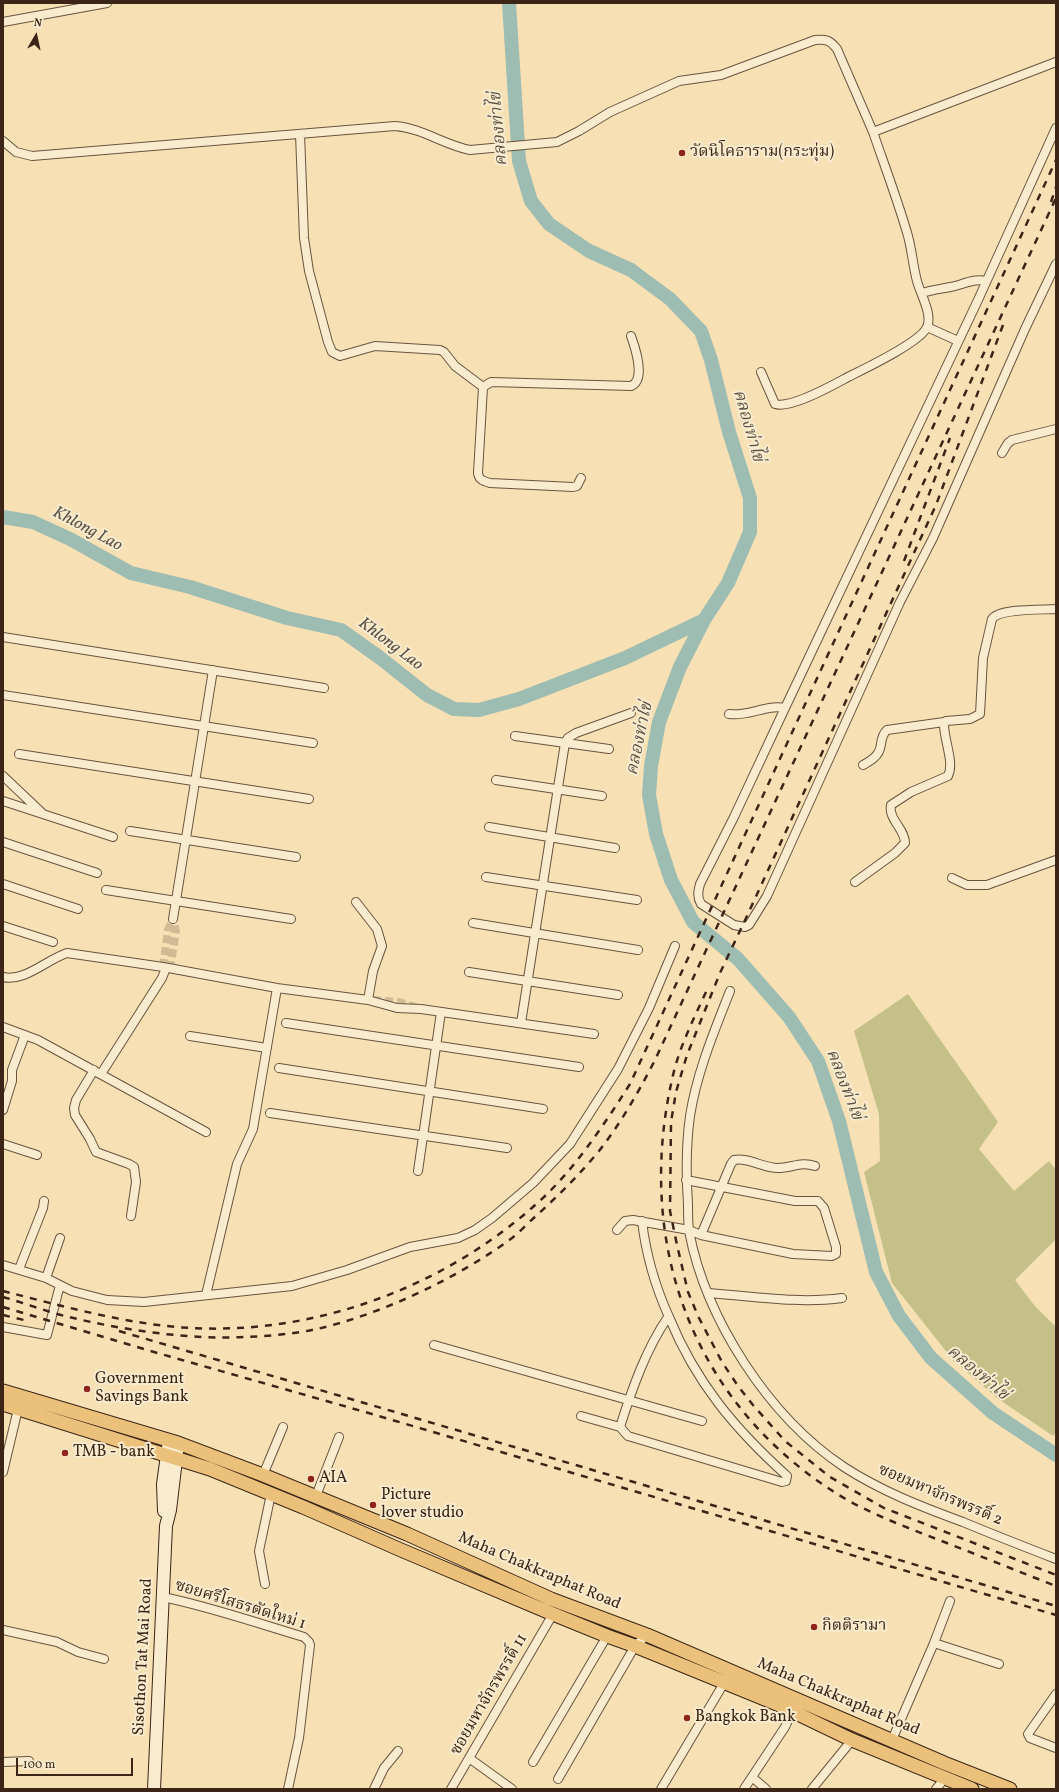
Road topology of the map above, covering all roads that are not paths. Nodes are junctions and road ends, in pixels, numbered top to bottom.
1 (107, 3) edge
2 (3, 22) edge
3 (1056, 62) edge
4 (1056, 128) edge
5 (873, 132) junction
6 (300, 134) junction
7 (3, 141) edge
8 (1056, 264) edge
9 (986, 281) junction
10 (922, 293) junction
11 (927, 327) junction
12 (631, 336) dead end
13 (958, 341) junction
14 (761, 372) dead end
15 (483, 386) junction
16 (1056, 429) edge
17 (1002, 453) dead end
18 (581, 478) dead end
19 (1056, 609) edge
20 (3, 637) edge
21 (213, 670) junction
22 (324, 688) dead end
23 (3, 696) edge
24 (785, 708) junction
25 (631, 713) dead end
26 (729, 714) dead end
27 (944, 722) junction
28 (204, 726) junction
29 (515, 736) dead end
30 (313, 743) dead end
31 (565, 743) junction
32 (609, 749) dead end
33 (19, 754) dead end
34 (863, 765) dead end
35 (3, 776) edge
36 (195, 780) junction
37 (496, 780) dead end
38 (558, 789) junction
39 (602, 796) dead end
40 (309, 799) dead end
41 (3, 801) edge
42 (44, 814) junction
43 (489, 827) dead end
44 (130, 831) dead end
45 (113, 837) dead end
46 (550, 837) junction
47 (186, 840) junction
48 (3, 842) edge
49 (616, 848) dead end
50 (296, 857) dead end
51 (1056, 860) edge
52 (97, 873) dead end
53 (486, 877) dead end
54 (952, 878) dead end
55 (855, 882) dead end
56 (3, 884) edge
57 (542, 887) junction
58 (106, 890) dead end
59 (637, 900) dead end
60 (176, 901) junction
61 (356, 902) dead end
62 (78, 909) dead end
63 (173, 919) dead end
64 (291, 919) dead end
65 (473, 923) dead end
66 (3, 926) edge
67 (535, 934) junction
68 (53, 942) dead end
69 (675, 946) dead end
70 (638, 950) dead end
71 (166, 968) junction
72 (469, 972) dead end
73 (3, 977) edge
74 (528, 982) junction
75 (277, 988) junction
76 (730, 991) dead end
77 (618, 995) dead end
78 (368, 1000) junction
79 (441, 1012) junction
80 (286, 1023) dead end
81 (521, 1023) junction
82 (3, 1027) edge
83 (594, 1034) dead end
84 (25, 1035) junction
85 (190, 1036) dead end
86 (437, 1045) junction
87 (267, 1048) junction
88 (579, 1067) dead end
89 (279, 1068) dead end
90 (94, 1070) junction
91 (101, 1074) junction
92 (430, 1091) junction
93 (543, 1109) dead end
94 (3, 1110) edge
95 (270, 1112) dead end
96 (206, 1132) dead end
97 (423, 1136) junction
98 (3, 1144) edge
99 (507, 1148) dead end
100 (37, 1155) dead end
101 (815, 1166) dead end
102 (418, 1171) dead end
103 (686, 1180) junction
104 (720, 1188) junction
105 (44, 1200) dead end
106 (131, 1216) dead end
107 (642, 1221) junction
108 (617, 1230) dead end
109 (689, 1230) junction
110 (701, 1235) junction
111 (60, 1238) dead end
112 (3, 1265) edge
113 (18, 1270) junction
114 (46, 1278) junction
115 (60, 1285) junction
116 (708, 1293) junction
117 (206, 1295) junction
118 (842, 1298) dead end
119 (668, 1317) junction
120 (3, 1327) edge
121 (434, 1345) dead end
122 (3, 1391) edge
123 (628, 1400) junction
124 (3, 1404) edge
125 (18, 1409) junction
126 (581, 1416) dead end
127 (702, 1421) dead end
128 (283, 1427) dead end
129 (620, 1427) junction
130 (339, 1437) dead end
131 (174, 1442) junction
132 (171, 1456) junction
133 (3, 1472) edge
134 (263, 1475) junction
135 (271, 1494) junction
136 (316, 1496) junction
137 (1056, 1558) edge
138 (265, 1584) dead end
139 (163, 1597) junction
140 (950, 1601) dead end
141 (553, 1614) junction
142 (3, 1630) edge
143 (647, 1635) junction
144 (607, 1636) junction
145 (934, 1643) junction
146 (635, 1646) junction
147 (104, 1659) dead end
148 (999, 1664) dead end
149 (724, 1683) junction
150 (1056, 1695) edge
151 (792, 1712) junction
152 (852, 1740) junction
153 (892, 1740) junction
154 (1056, 1748) edge
155 (398, 1752) dead end
156 (469, 1758) junction
157 (29, 1761) dead end
158 (3, 1762) edge
159 (533, 1762) dead end
160 (752, 1777) junction
161 (945, 1778) junction
162 (558, 1779) dead end
163 (289, 1786) edge
164 (154, 1789) edge
165 (374, 1789) edge
166 (451, 1789) edge
167 (512, 1789) edge
168 (661, 1789) edge
169 (744, 1789) edge
170 (766, 1789) edge
171 (812, 1789) edge
172 (936, 1789) edge
173 (972, 1789) edge
174 (1010, 1789) edge

1 - 2 street
3 - 5 street
4 - 9 street
5 - 6 street
5 - 10 street
6 - 7 street
6 - 15 street
8 - 24 street
9 - 10 street
9 - 13 street
10 - 11 street
11 - 13 street
11 - 14 street
12 - 15 street
13 - 24 street
15 - 18 street
16 - 17 street
19 - 27 street
20 - 21 street
21 - 22 street
21 - 28 street
23 - 28 street
24 - 26 street
25 - 31 street
27 - 34 street
27 - 55 street
28 - 30 street
28 - 36 street
29 - 31 street
31 - 32 street
31 - 38 street
33 - 36 street
35 - 42 street
36 - 40 street
36 - 47 street
37 - 38 street
38 - 39 street
38 - 46 street
41 - 42 street
42 - 45 street
43 - 46 street
44 - 47 street
46 - 49 street
46 - 57 street
47 - 50 street
47 - 60 street
48 - 52 street
51 - 54 street
53 - 57 street
56 - 62 street
57 - 59 street
57 - 67 street
58 - 60 street
60 - 63 street
60 - 64 street
61 - 78 street
65 - 67 street
66 - 68 street
67 - 70 street
67 - 74 street
69 - 117 street
71 - 73 street
71 - 75 street
71 - 91 street
72 - 74 street
74 - 77 street
74 - 81 street
75 - 78 street
75 - 87 street
76 - 103 street, ซอยมหาจักรพรรดิ์ 2
78 - 79 street
79 - 81 street
79 - 86 street
80 - 86 street
81 - 83 street
82 - 84 street
84 - 90 street
84 - 94 street
85 - 87 street
86 - 88 street
86 - 92 street
87 - 117 street
89 - 92 street
90 - 91 street
90 - 106 street
91 - 96 street
92 - 93 street
92 - 97 street
95 - 97 street
97 - 99 street
97 - 102 street
98 - 100 street
101 - 104 street
103 - 104 street
103 - 109 street, ซอยมหาจักรพรรดิ์ 2
104 - 110 street
104 - 110 street
105 - 113 street
107 - 108 street
107 - 109 street
107 - 119 street
109 - 110 street
109 - 116 street, ซอยมหาจักรพรรดิ์ 2
111 - 114 street
112 - 113 street
113 - 114 street
114 - 115 street
115 - 117 street
115 - 120 street
116 - 118 street
116 - 137 street, ซอยมหาจักรพรรดิ์ 2
119 - 123 street
119 - 129 street
121 - 123 street
122 - 131 main road, Maha Chakkraphat Road
123 - 127 street
123 - 129 street
124 - 125 main road, Maha Chakkraphat Road
125 - 132 main road, Maha Chakkraphat Road
125 - 133 street
126 - 129 street
128 - 134 street
130 - 136 street
131 - 132 street, Sisothon Tat Mai Road
131 - 134 main road, Maha Chakkraphat Road
132 - 135 main road, Maha Chakkraphat Road
132 - 139 street, Sisothon Tat Mai Road
134 - 136 main road, Maha Chakkraphat Road
135 - 138 street
135 - 141 main road, Maha Chakkraphat Road
136 - 143 main road, Maha Chakkraphat Road
139 - 163 street, ซอยศรีโสธรตัดใหม่ 1
139 - 164 street, Sisothon Tat Mai Road
140 - 145 street
141 - 144 main road, Maha Chakkraphat Road
141 - 156 street, ซอยมหาจักรพรรดิ์ 11
142 - 147 street
143 - 146 street
143 - 153 main road, Maha Chakkraphat Road
144 - 146 main road, Maha Chakkraphat Road
144 - 159 street
145 - 148 street
145 - 153 street
146 - 149 main road, Maha Chakkraphat Road
146 - 162 street
149 - 151 main road, Maha Chakkraphat Road
149 - 168 street
150 - 154 street
151 - 152 main road, Maha Chakkraphat Road
151 - 160 street
152 - 161 main road, Maha Chakkraphat Road
152 - 171 street
153 - 174 main road, Maha Chakkraphat Road
155 - 165 street
156 - 166 street, ซอยมหาจักรพรรดิ์ 11
156 - 167 street
157 - 158 street
160 - 169 street
160 - 170 street
161 - 172 street
161 - 173 main road, Maha Chakkraphat Road

